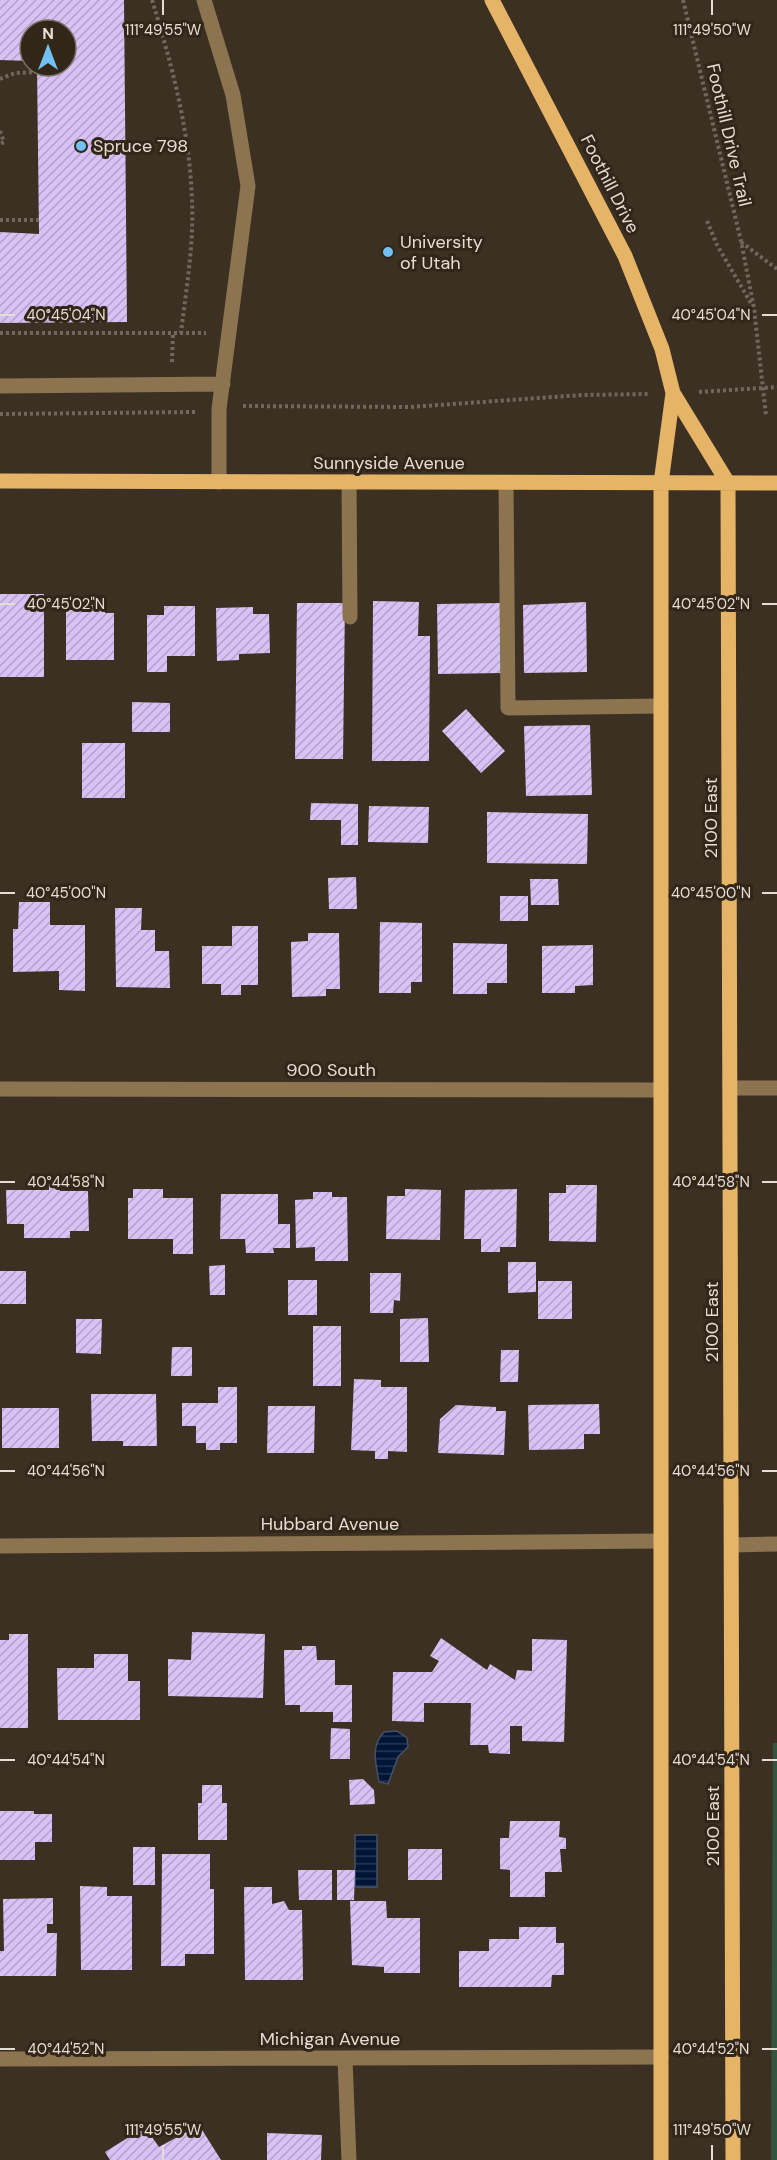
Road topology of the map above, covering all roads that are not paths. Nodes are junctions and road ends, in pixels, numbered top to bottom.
1 (204, 0) edge
2 (492, 0) edge
3 (223, 384) junction
4 (0, 386) edge
5 (673, 393) junction
6 (0, 481) edge
7 (219, 482) junction
8 (349, 482) junction
9 (506, 483) junction
10 (661, 483) junction
11 (728, 483) junction
12 (777, 483) edge
13 (350, 617) dead end
14 (661, 706) junction
15 (731, 1088) junction
16 (777, 1088) edge
17 (0, 1089) edge
18 (661, 1090) junction
19 (661, 1541) junction
20 (777, 1544) edge
21 (732, 1545) junction
22 (0, 1546) edge
23 (661, 2057) junction
24 (0, 2059) edge
25 (345, 2059) junction
26 (349, 2160) edge
27 (661, 2160) edge
28 (733, 2160) edge

1 - 3 street
2 - 5 main road, Foothill Drive
3 - 4 street
3 - 7 street
5 - 10 main road, Foothill Drive
5 - 11 main road, Foothill Drive
6 - 7 main road, Sunnyside Avenue
7 - 8 main road, Sunnyside Avenue
8 - 9 main road, Sunnyside Avenue
8 - 13 street
9 - 10 main road, Sunnyside Avenue
9 - 14 street
10 - 11 main road, Sunnyside Avenue
10 - 14 main road
11 - 12 main road, Sunnyside Avenue
11 - 15 main road, 2100 East
14 - 18 main road
15 - 16 street
15 - 21 main road, 2100 East
17 - 18 street, 900 South
18 - 19 main road
19 - 22 street, Hubbard Avenue
19 - 23 main road
20 - 21 street
21 - 28 main road, 2100 East
23 - 25 street, Michigan Avenue
23 - 27 main road
24 - 25 street, Michigan Avenue
25 - 26 street

